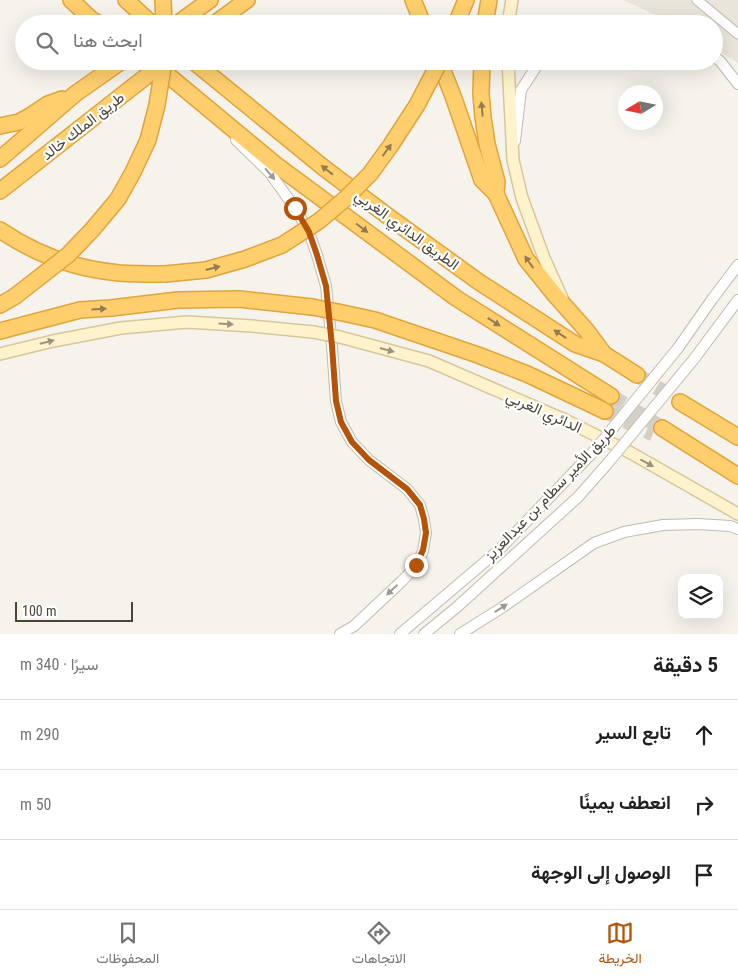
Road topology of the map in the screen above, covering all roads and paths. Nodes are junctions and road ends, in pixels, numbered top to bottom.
1 (71, 0) edge
2 (85, 0) edge
3 (126, 0) edge
4 (163, 0) edge
5 (210, 0) edge
6 (247, 0) edge
7 (413, 0) edge
8 (466, 0) edge
9 (489, 0) edge
10 (512, 0) edge
11 (697, 0) edge
12 (87, 15) edge
13 (99, 15) edge
14 (142, 15) edge
15 (170, 15) edge
16 (186, 15) edge
17 (226, 15) edge
18 (420, 15) edge
19 (460, 15) edge
20 (486, 15) edge
21 (510, 15) edge
22 (715, 15) edge
23 (723, 22) edge
24 (738, 34) edge
25 (723, 64) edge
26 (109, 70) edge
27 (153, 70) edge
28 (162, 70) edge
29 (163, 70) edge
30 (204, 70) edge
31 (434, 70) edge
32 (443, 70) edge
33 (482, 70) edge
34 (508, 70) edge
35 (534, 70) edge
36 (172, 79) junction
37 (738, 84) edge
38 (75, 94) junction
39 (0, 126) edge
40 (0, 159) edge
41 (513, 160) junction
42 (0, 191) edge
43 (496, 194) junction
44 (0, 230) edge
45 (738, 255) edge
46 (738, 265) edge
47 (713, 298) junction
48 (738, 301) edge
49 (0, 305) edge
50 (568, 310) junction
51 (0, 331) edge
52 (0, 354) edge
53 (604, 354) junction
54 (637, 375) tunnel mouth
55 (611, 396) tunnel mouth
56 (680, 402) tunnel mouth
57 (605, 411) tunnel mouth
58 (657, 431) tunnel mouth
59 (738, 436) edge
60 (738, 476) edge
61 (738, 514) edge
62 (738, 529) edge
63 (340, 634) edge
64 (400, 634) edge
65 (424, 634) edge
66 (460, 634) edge

1 - 12 highway
2 - 13 highway
3 - 14 highway
4 - 15 highway
5 - 16 highway
6 - 17 highway
7 - 18 highway
8 - 19 highway
9 - 20 highway
10 - 21 main road
11 - 22 street
23 - 24 street
25 - 37 street
26 - 38 highway, طريق الملك خالد
27 - 42 highway, طريق الملك خالد, bridge
28 - 36 highway, الطريق الدائري الغربي
29 - 49 highway, bridge
53 -> 30 highway, الطريق الدائري الغربي
44 -> 31 highway, bridge
32 - 43 highway
43 -> 33 highway
34 - 41 main road
35 - 41 street
36 -> 55 highway, الطريق الدائري الغربي
36 -> 63 street
38 - 39 highway
38 - 40 highway, طريق الملك خالد
41 - 50 main road
50 -> 43 highway
45 - 47 street
46 - 47 street, طريق الأمير سطام بن عبدالعزيز
47 - 64 street, طريق الأمير سطام بن عبدالعزيز, bridge
48 - 65 street, طريق الأمير سطام بن عبدالعزيز, bridge
50 - 53 highway
51 -> 57 highway, bridge
52 -> 61 main road, الدائري الغربي, bridge
53 - 54 highway, الطريق الدائري الغربي
56 - 59 highway
58 - 60 highway
66 -> 62 street

